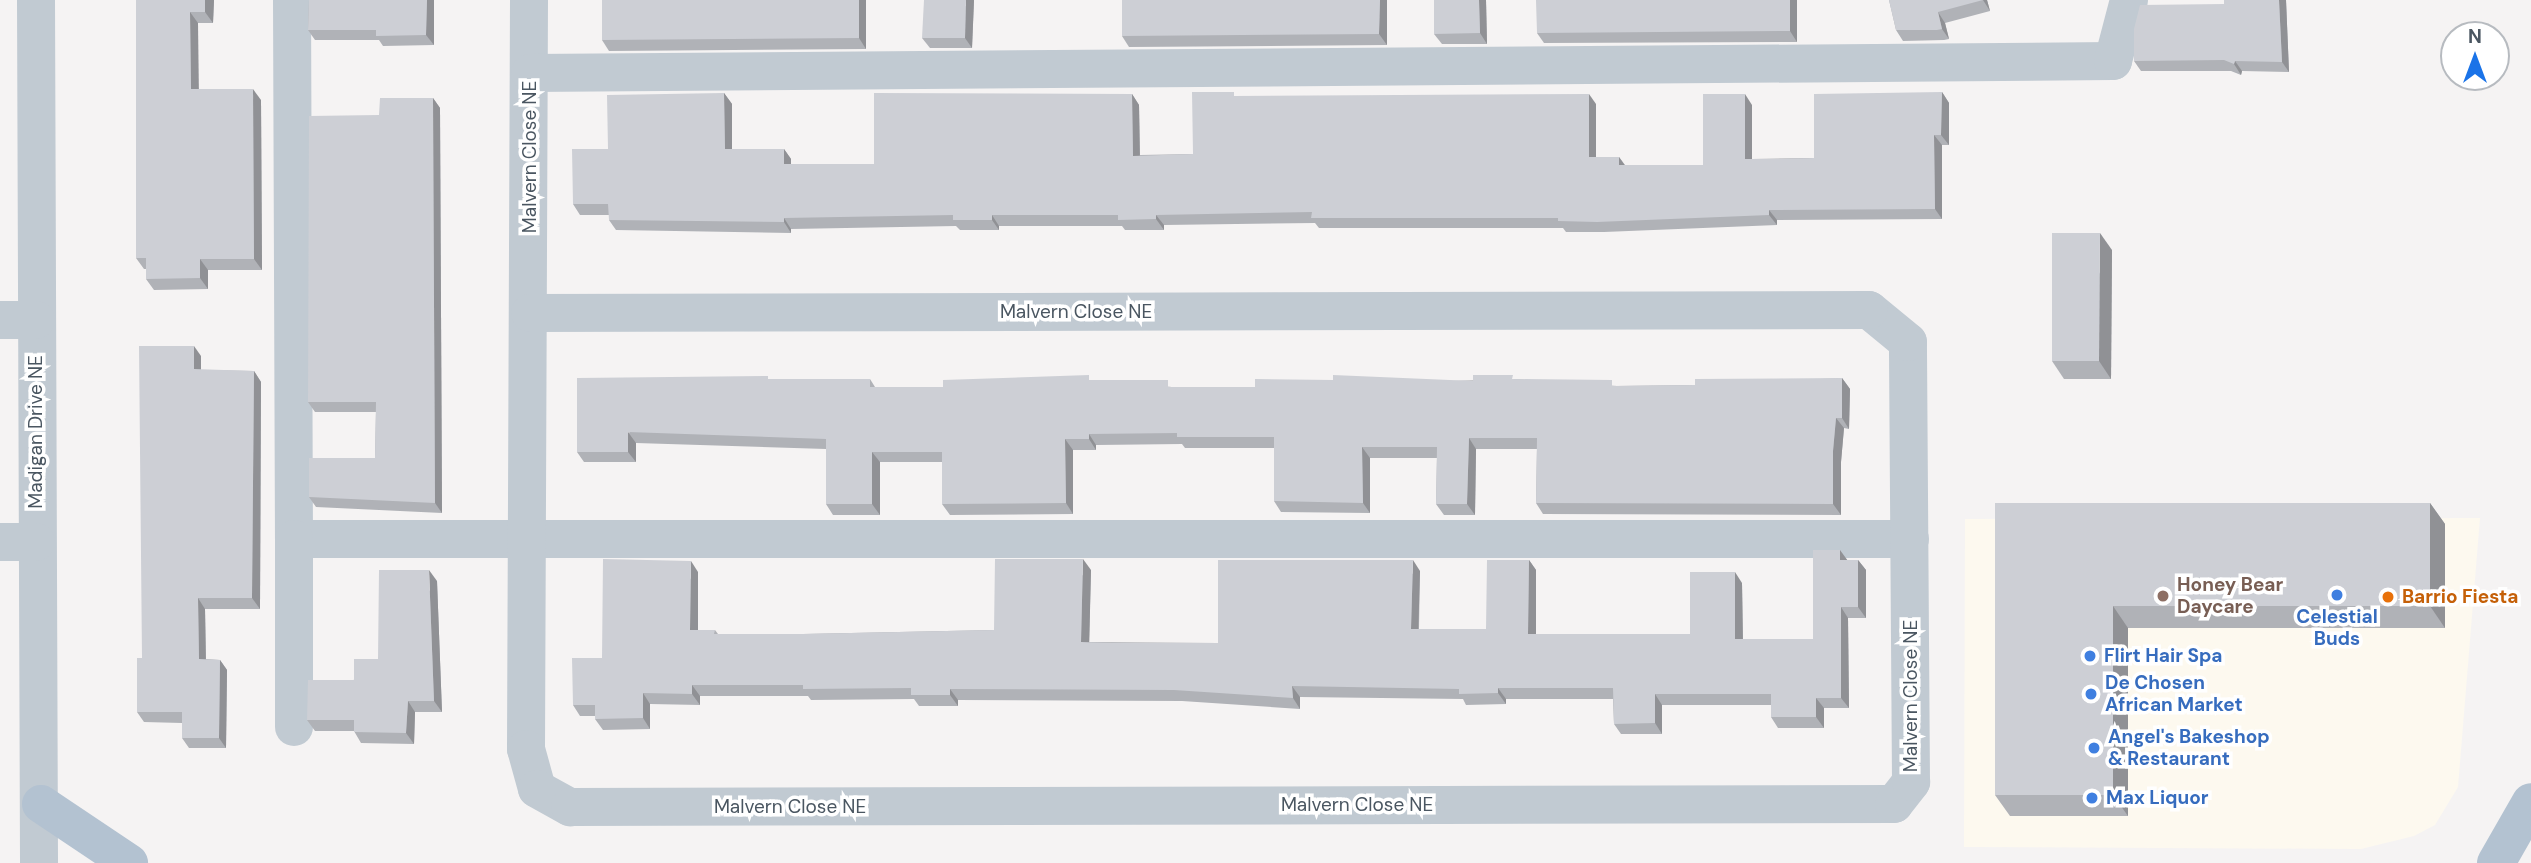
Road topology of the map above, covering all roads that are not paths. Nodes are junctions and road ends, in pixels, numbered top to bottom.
1 (36, 0) edge
2 (292, 0) edge
3 (529, 0) edge
4 (2129, 0) edge
5 (530, 73) junction
6 (17, 103) edge
7 (530, 313) junction
8 (18, 320) edge
9 (294, 540) junction
10 (1910, 540) junction
11 (528, 541) junction
12 (18, 542) edge
13 (294, 727) dead end
14 (2531, 802) edge
15 (41, 804) junction
16 (39, 863) edge
17 (129, 863) edge
18 (2496, 863) edge

1 - 6 street, Madigan Drive NE
2 - 9 street
3 - 5 street, Malvern Close NE
4 - 5 street
5 - 7 street, Malvern Close NE
6 - 8 street, Madigan Drive NE
7 - 10 street, Malvern Close NE
7 - 11 street, Malvern Close NE
8 - 12 street, Madigan Drive NE
9 - 11 street
9 - 13 street
10 - 11 street
10 - 11 street, Malvern Close NE
12 - 15 street, Madigan Drive NE
14 - 18 main road
15 - 16 street, Madigan Drive NE
15 - 17 main road

